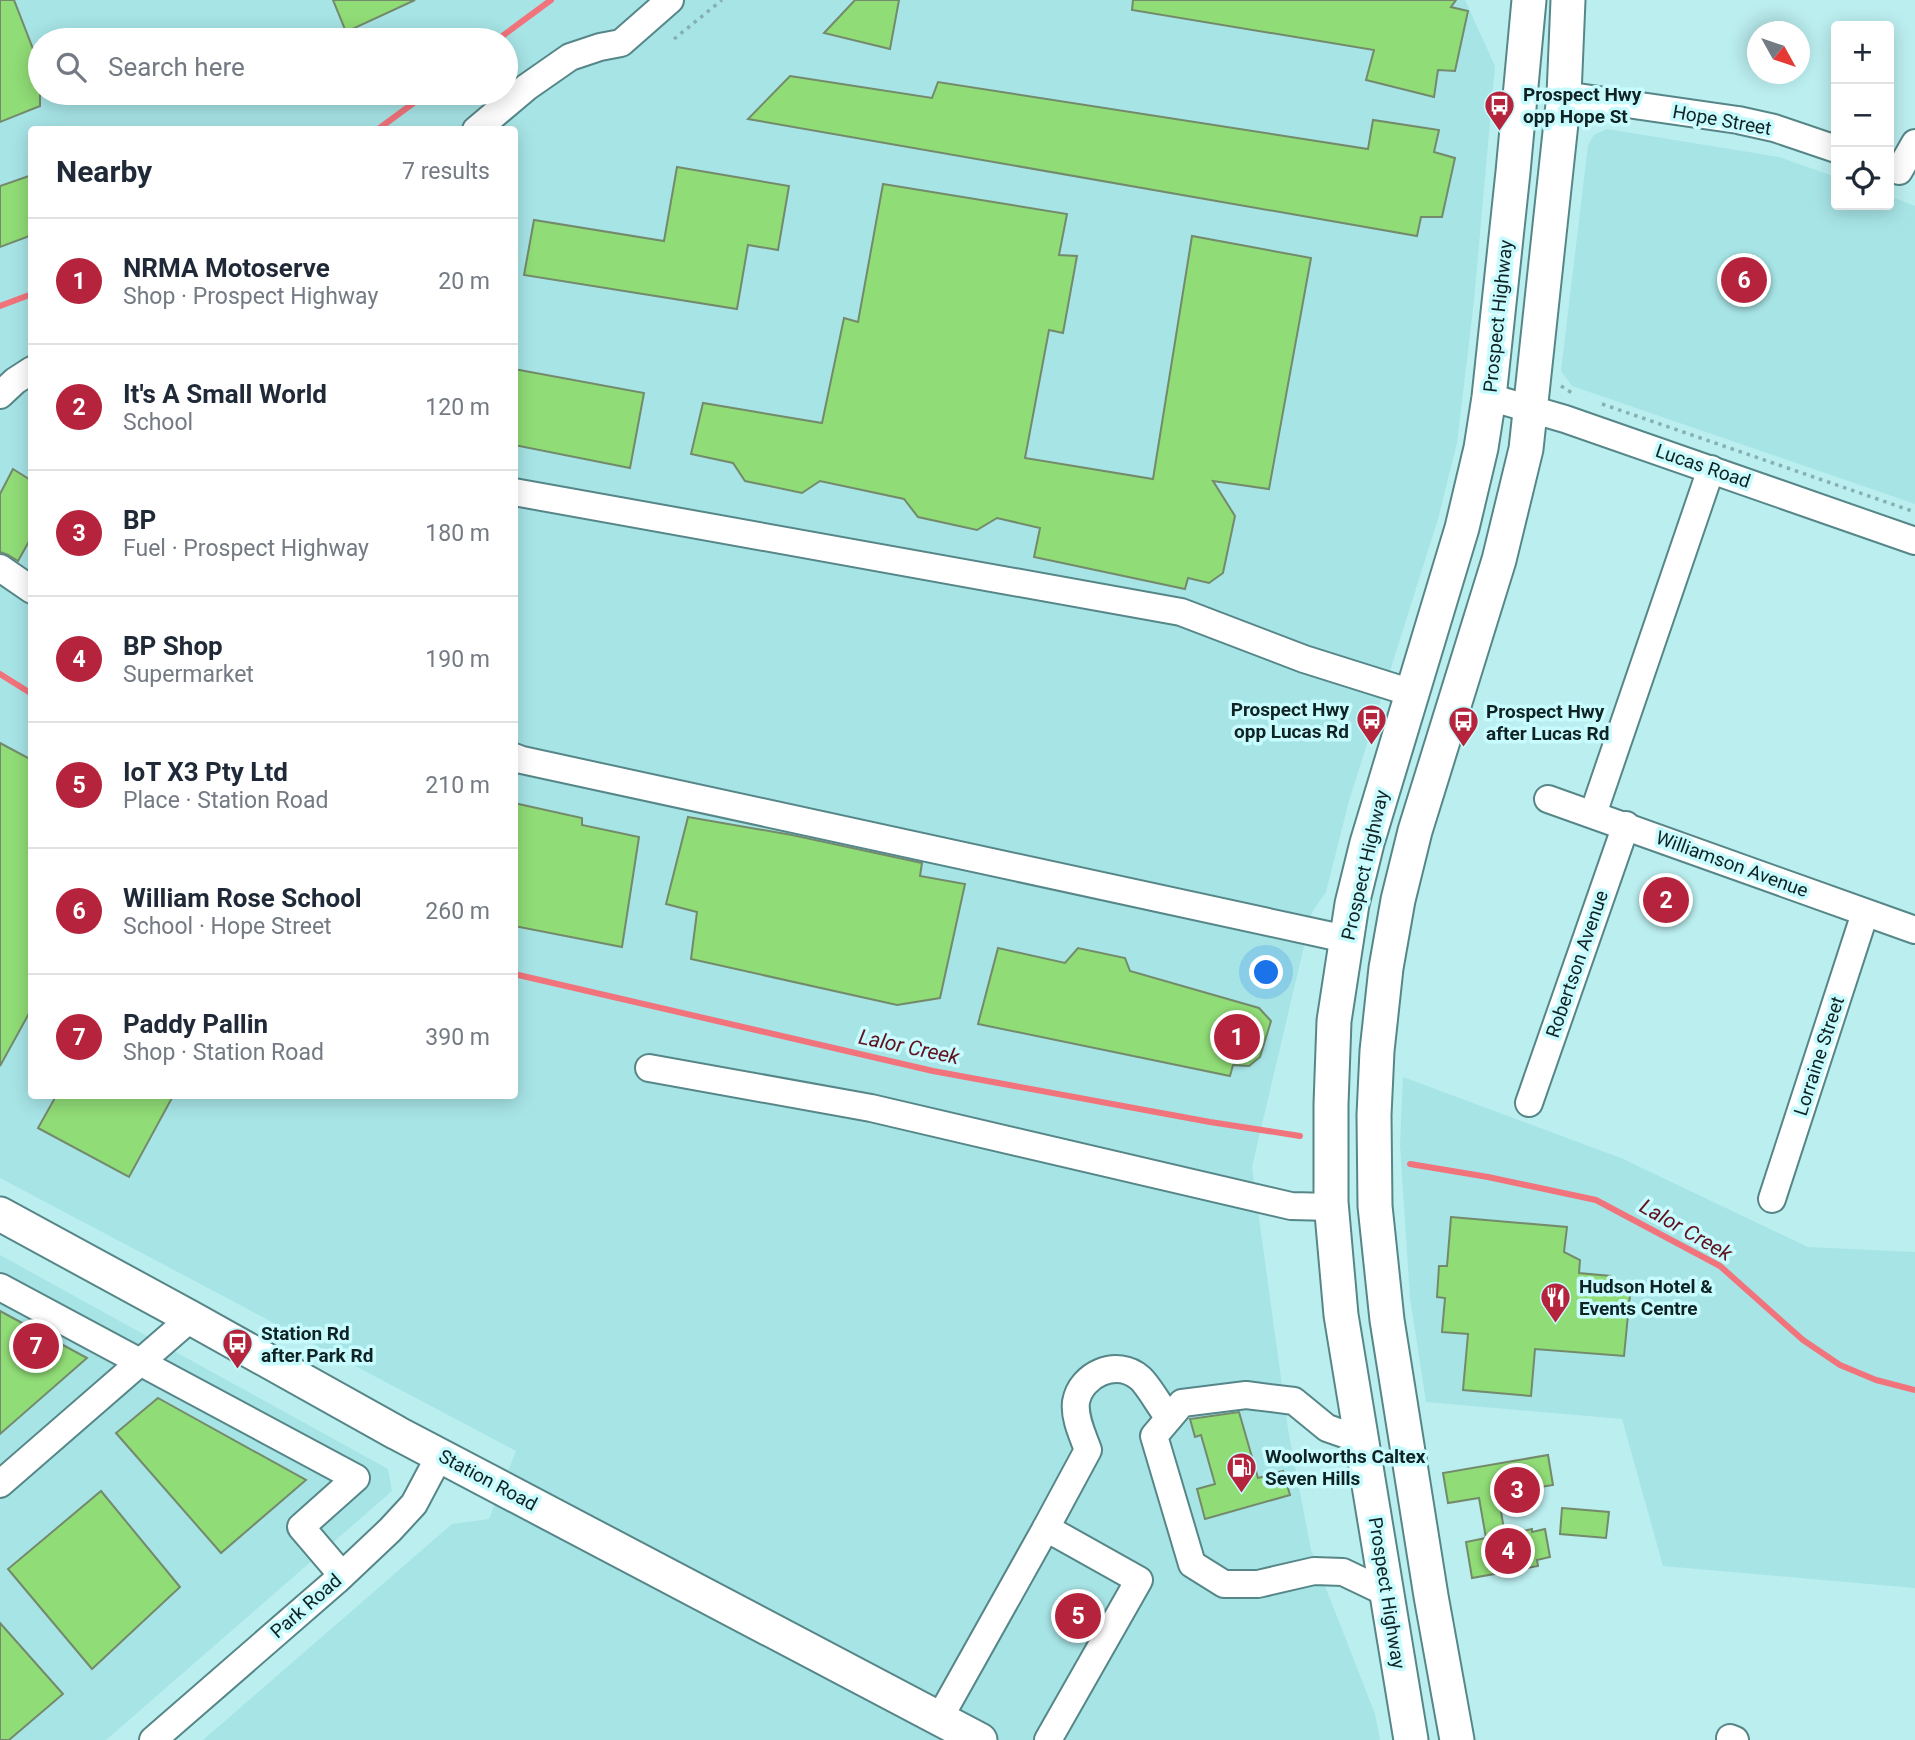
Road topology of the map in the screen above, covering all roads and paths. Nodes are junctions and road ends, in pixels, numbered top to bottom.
1 (670, 0) edge
2 (722, 0) edge
3 (1529, 0) edge
4 (1568, 0) edge
5 (674, 39) dead end
6 (518, 95) edge
7 (1564, 95) junction
8 (506, 105) edge
9 (481, 126) edge
10 (1915, 143) edge
11 (1831, 147) edge
12 (1901, 172) edge
13 (28, 373) edge
14 (1557, 384) dead end
15 (0, 395) edge
16 (1489, 397) junction
17 (1584, 398) dead end
18 (1597, 402) dead end
19 (1531, 409) junction
20 (1711, 469) junction
21 (518, 493) edge
22 (1915, 512) edge
23 (1915, 541) edge
24 (0, 568) edge
25 (28, 587) edge
26 (1412, 694) junction
27 (518, 758) edge
28 (1548, 799) dead end
29 (1593, 814) junction
30 (1626, 825) junction
31 (1865, 913) junction
32 (1915, 930) edge
33 (1346, 939) junction
34 (649, 1068) dead end
35 (1529, 1103) dead end
36 (1772, 1199) dead end
37 (1331, 1207) junction
38 (0, 1214) edge
39 (0, 1287) edge
40 (191, 1318) junction
41 (141, 1362) junction
42 (1168, 1418) junction
43 (1361, 1435) junction
44 (440, 1455) junction
45 (0, 1484) edge
46 (1046, 1528) junction
47 (342, 1575) junction
48 (1387, 1593) junction
49 (939, 1719) junction
50 (152, 1740) edge
51 (979, 1740) edge
52 (1048, 1740) edge
53 (1411, 1740) edge
54 (1457, 1740) edge

1 - 6 street
2 - 5 path
3 - 16 main road, Prospect Highway
4 - 7 main road, Prospect Highway
7 - 11 street, Hope Street
7 - 19 main road, Prospect Highway
8 - 9 street
10 - 12 street
13 - 15 street
14 - 17 path
16 - 19 street, Lucas Road
16 - 26 main road, Prospect Highway
18 - 22 path
19 - 20 street, Lucas Road
19 - 54 main road, Prospect Highway
20 - 23 street, Lucas Road
20 - 29 street
21 - 26 street
24 - 25 street
26 - 33 main road, Prospect Highway
27 - 33 street
28 - 29 street, Williamson Avenue
29 - 30 street, Williamson Avenue
30 - 31 street, Williamson Avenue
30 - 35 street, Robertson Avenue
31 - 32 street, Williamson Avenue
31 - 36 street, Lorraine Street
33 - 37 main road, Prospect Highway
34 - 37 street
37 - 43 main road, Prospect Highway
38 - 40 main road, Station Road
39 - 41 street
40 - 41 street
40 - 44 main road, Station Road
41 - 45 street
41 - 47 street
42 - 43 street
42 - 46 street
42 - 48 street
43 - 48 main road, Prospect Highway
44 - 47 street, Park Road
44 - 49 main road, Station Road
46 - 49 street
46 - 52 street
47 - 50 street, Park Road
48 - 53 main road, Prospect Highway
49 - 51 main road, Station Road

